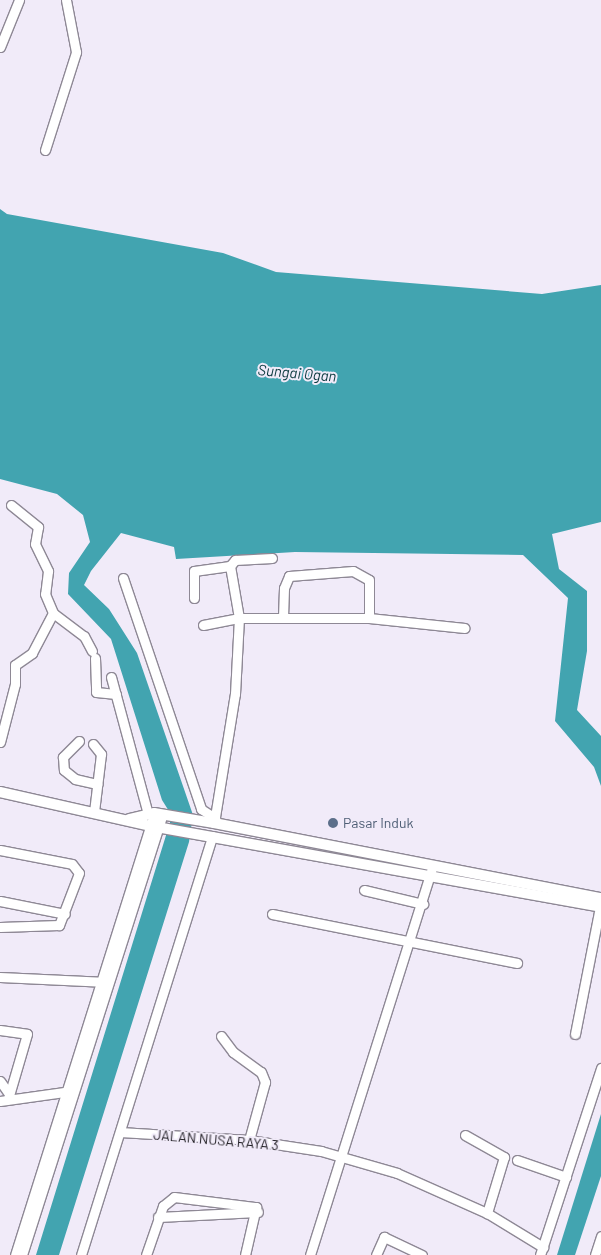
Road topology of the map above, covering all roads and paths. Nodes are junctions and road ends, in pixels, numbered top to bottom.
1 (19, 0) edge
2 (66, 0) edge
3 (0, 47) edge
4 (45, 150) dead end
5 (11, 505) dead end
6 (272, 558) dead end
7 (230, 566) junction
8 (123, 578) dead end
9 (194, 598) dead end
10 (53, 613) junction
11 (283, 616) junction
12 (239, 618) junction
13 (369, 618) junction
14 (203, 625) dead end
15 (464, 628) dead end
16 (111, 677) dead end
17 (116, 694) junction
18 (79, 741) dead end
19 (0, 742) edge
20 (92, 744) dead end
21 (97, 784) junction
22 (0, 792) edge
23 (94, 812) junction
24 (158, 814) junction
25 (128, 819) junction
26 (215, 821) junction
27 (159, 828) junction
28 (212, 836) junction
29 (0, 850) edge
30 (432, 870) junction
31 (364, 890) dead end
32 (0, 901) edge
33 (423, 904) junction
34 (601, 904) edge
35 (65, 914) junction
36 (272, 914) dead end
37 (0, 927) edge
38 (411, 940) junction
39 (517, 963) dead end
40 (0, 978) edge
41 (105, 982) junction
42 (0, 1030) edge
43 (574, 1034) dead end
44 (221, 1036) dead end
45 (601, 1068) edge
46 (0, 1081) edge
47 (71, 1091) junction
48 (5, 1098) edge
49 (120, 1132) junction
50 (465, 1135) dead end
51 (249, 1140) junction
52 (341, 1158) junction
53 (517, 1160) dead end
54 (566, 1177) junction
55 (258, 1212) junction
56 (487, 1212) junction
57 (158, 1217) junction
58 (601, 1236) edge
59 (542, 1251) edge
60 (14, 1255) edge
61 (22, 1255) edge
62 (81, 1255) edge
63 (146, 1255) edge
64 (245, 1255) edge
65 (310, 1255) edge
66 (376, 1255) edge
67 (422, 1255) edge
68 (595, 1255) edge

1 - 3 street
2 - 4 street
5 - 10 street
6 - 7 street
7 - 9 street
7 - 12 street
8 - 26 street
10 - 17 street
10 - 19 street
11 - 12 street
11 - 13 street
11 - 13 street
12 - 14 street
12 - 26 street
13 - 15 street
16 - 17 street
17 - 24 street
18 - 21 street
20 - 21 street
21 - 23 street
22 - 23 street
23 - 25 street
24 - 25 street
24 - 26 street
24 - 27 street
25 - 27 street
26 - 30 street
27 - 28 street
27 - 41 street
28 - 30 street
28 - 49 street
29 - 35 street
30 - 33 street
30 - 34 street
31 - 33 street
32 - 35 street
33 - 38 street
34 - 43 street
35 - 37 street
36 - 38 street
38 - 39 street
38 - 52 street
40 - 41 street
41 - 47 street
42 - 48 street
44 - 51 street
45 - 54 street
46 - 48 street
47 - 48 street
47 - 60 street
47 - 61 street
49 - 51 street, JALAN NUSA RAYA 3
49 - 62 street
50 - 56 street
51 - 52 street, JALAN NUSA RAYA 3
52 - 56 street, JALAN NUSA RAYA 3
52 - 65 street
53 - 54 street
54 - 59 street
55 - 57 street
55 - 57 street
55 - 64 street
56 - 59 street, JALAN NUSA RAYA 3
57 - 63 street
58 - 68 street
66 - 67 street

